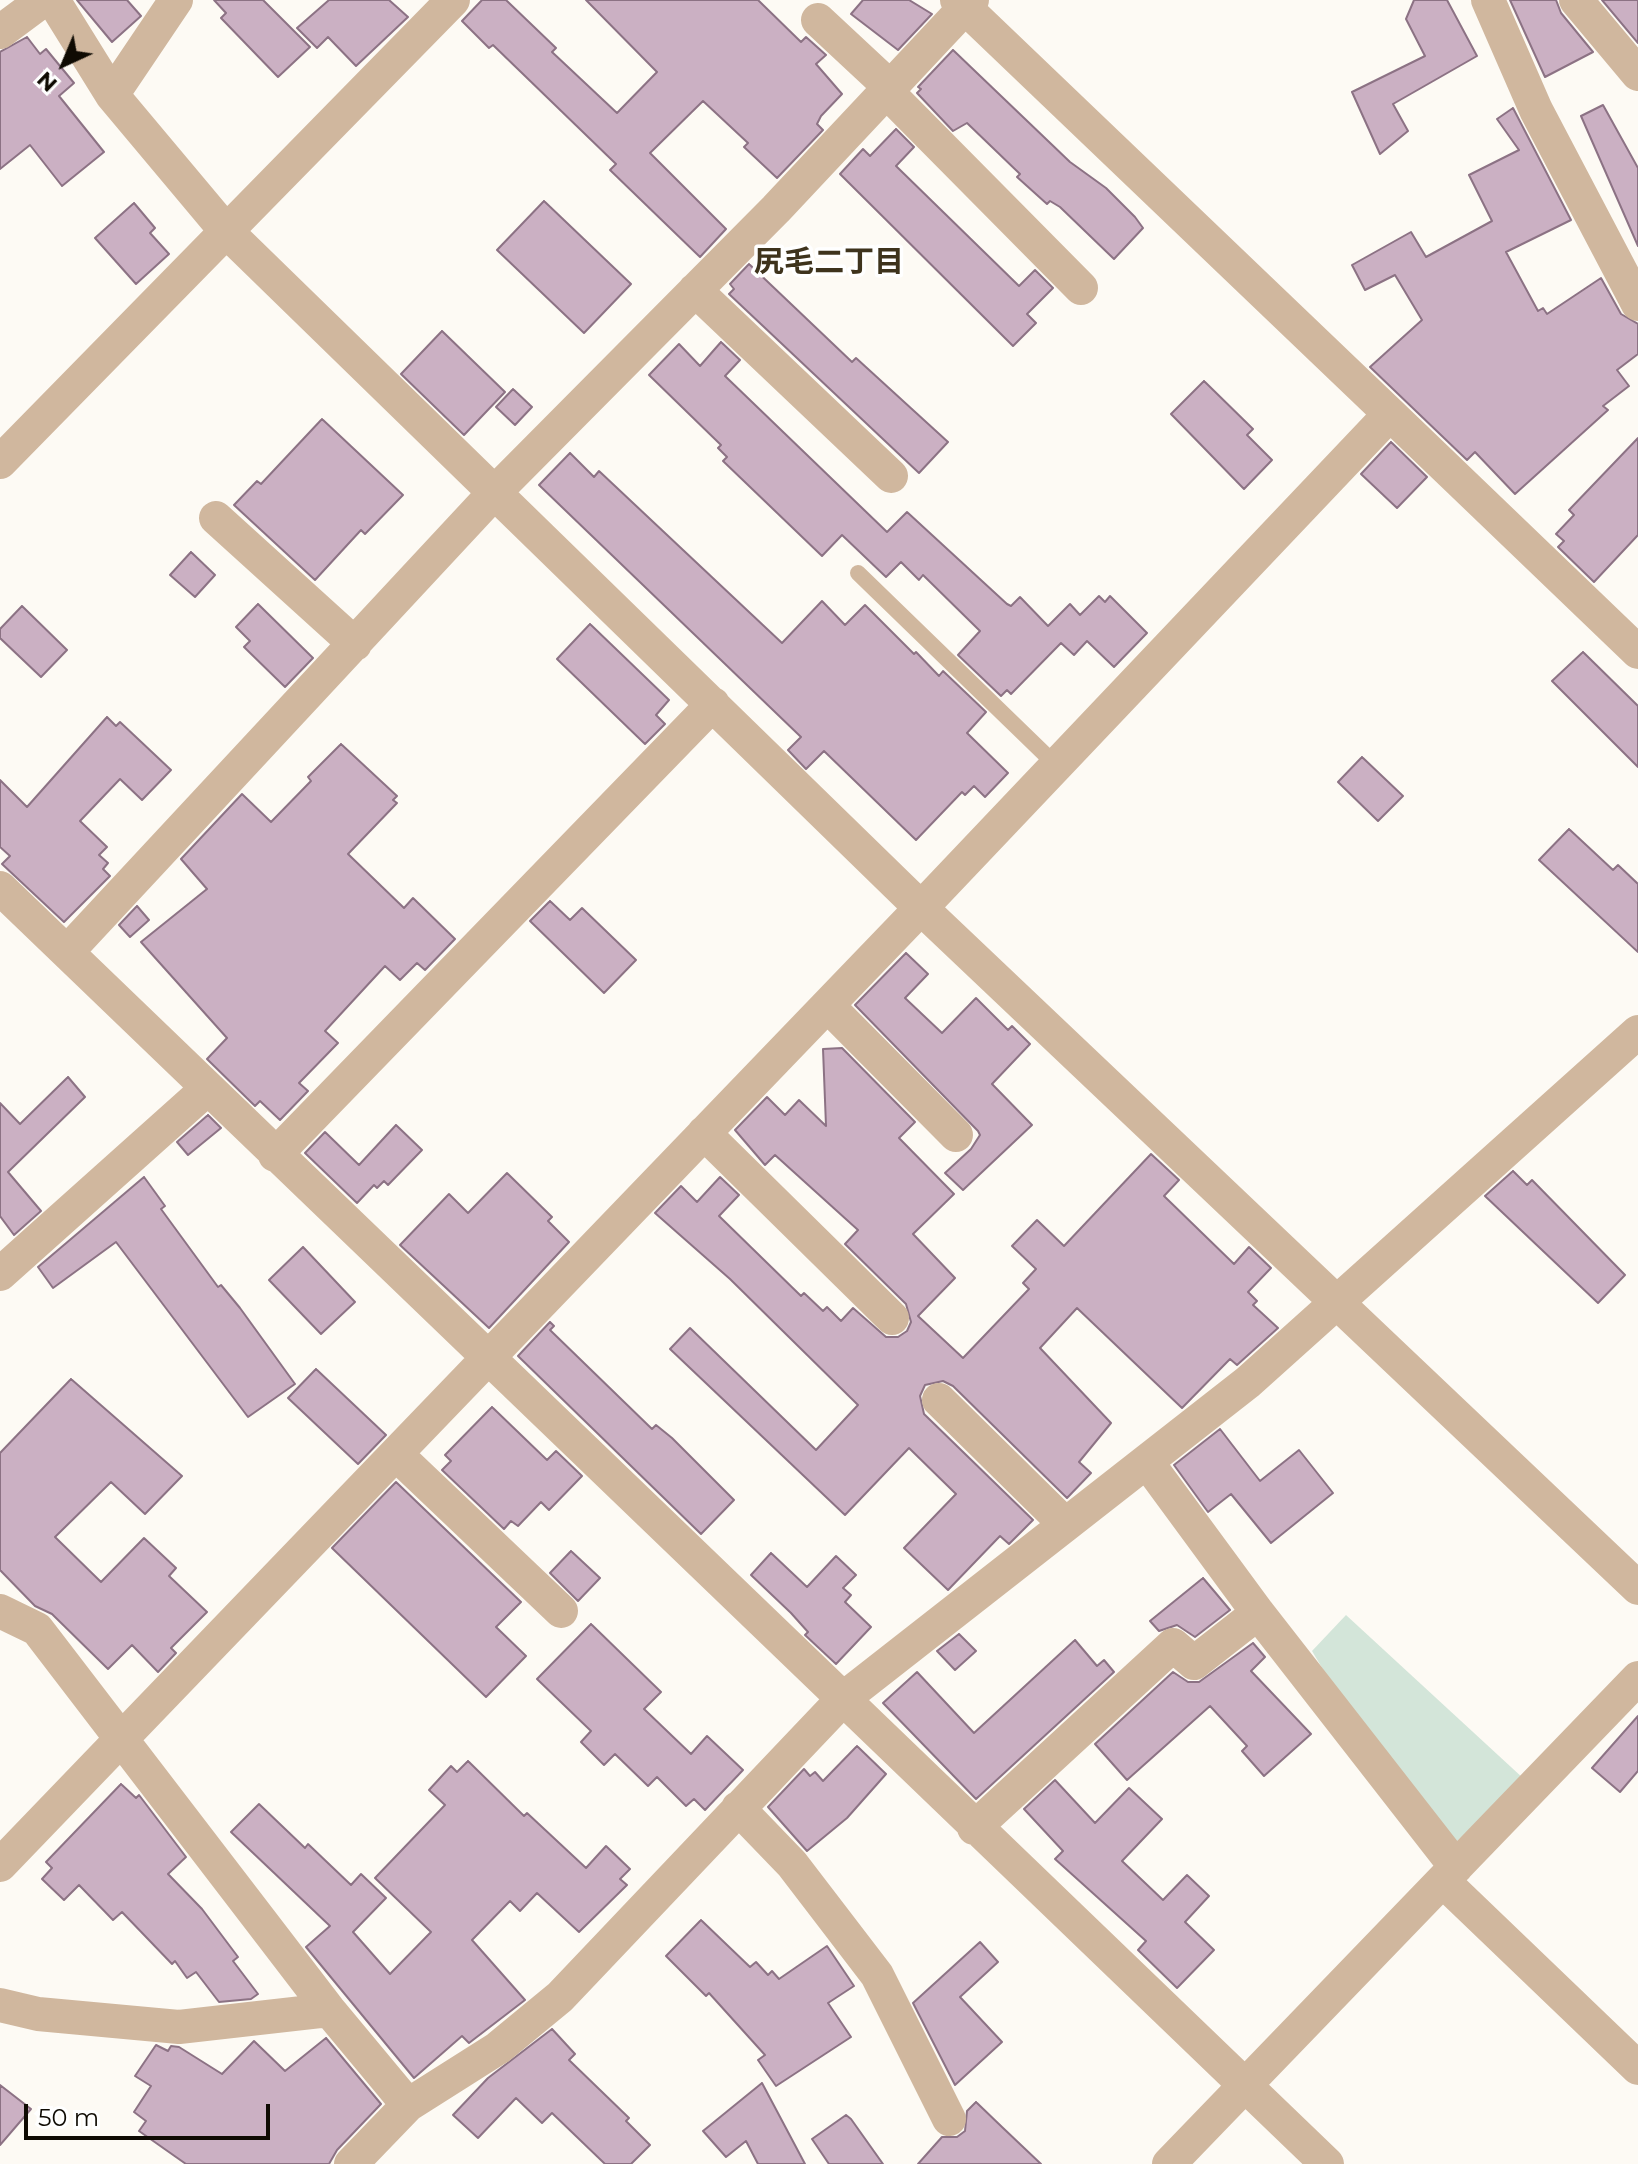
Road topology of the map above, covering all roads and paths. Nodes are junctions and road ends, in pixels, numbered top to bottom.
1 (43, 0) edge
2 (53, 0) edge
3 (176, 0) edge
4 (453, 0) edge
5 (1488, 0) edge
6 (1576, 0) edge
7 (965, 2) edge
8 (818, 20) dead end
9 (0, 32) edge
10 (1638, 74) edge
11 (889, 90) junction
12 (112, 95) junction
13 (226, 231) junction
14 (1081, 288) dead end
15 (695, 290) junction
16 (1638, 304) edge
17 (1390, 414) junction
18 (0, 462) edge
19 (891, 476) dead end
20 (495, 492) junction
21 (216, 518) dead end
22 (858, 573) dead end
23 (355, 644) junction
24 (1638, 652) edge
25 (713, 704) junction
26 (1056, 765) junction
27 (0, 888) edge
28 (921, 908) junction
29 (67, 952) junction
30 (828, 1006) junction
31 (1638, 1032) edge
32 (208, 1088) junction
33 (704, 1133) junction
34 (956, 1135) dead end
35 (275, 1155) junction
36 (0, 1274) edge
37 (1336, 1304) junction
38 (892, 1318) dead end
39 (488, 1358) junction
40 (939, 1400) dead end
41 (396, 1454) junction
42 (1147, 1462) junction
43 (1065, 1524) junction
44 (1633, 1571) edge
45 (0, 1611) edge
46 (561, 1611) dead end
47 (1258, 1613) junction
48 (1638, 1678) edge
49 (844, 1698) junction
50 (121, 1736) junction
51 (738, 1808) junction
52 (974, 1828) junction
53 (0, 1865) edge
54 (1449, 1874) junction
55 (0, 2005) edge
56 (329, 2010) junction
57 (1638, 2068) edge
58 (1245, 2084) junction
59 (408, 2105) junction
60 (949, 2119) dead end
61 (351, 2164) edge
62 (1169, 2164) edge
63 (1327, 2164) edge

1 - 9 street
2 - 12 street
3 - 12 street
4 - 13 street
5 - 16 street
6 - 10 street
7 - 11 street
7 - 17 street
8 - 11 street
11 - 14 street
11 - 15 street
12 - 13 street
13 - 18 street
13 - 20 street
15 - 19 street
15 - 20 street
17 - 24 street
17 - 26 street
20 - 23 street
20 - 25 street
21 - 23 street
22 - 26 lane
23 - 29 street
25 - 28 street
25 - 35 street
26 - 28 street
27 - 29 street
28 - 30 street
28 - 37 street
29 - 32 street
30 - 33 street
30 - 34 street
31 - 37 street
32 - 35 street
32 - 36 street
33 - 38 street
33 - 39 street
35 - 39 street
37 - 42 street
37 - 44 street
39 - 41 street
39 - 49 street
40 - 43 street
41 - 46 street
41 - 50 street
42 - 43 street
42 - 47 street
43 - 49 street
45 - 50 street
47 - 52 street
47 - 54 street
48 - 54 street
49 - 51 street
49 - 52 street
50 - 53 street
50 - 56 street
51 - 59 street
51 - 60 street
52 - 58 street
54 - 57 street
54 - 58 street
55 - 56 street
56 - 59 street
58 - 62 street
58 - 63 street
59 - 61 street

